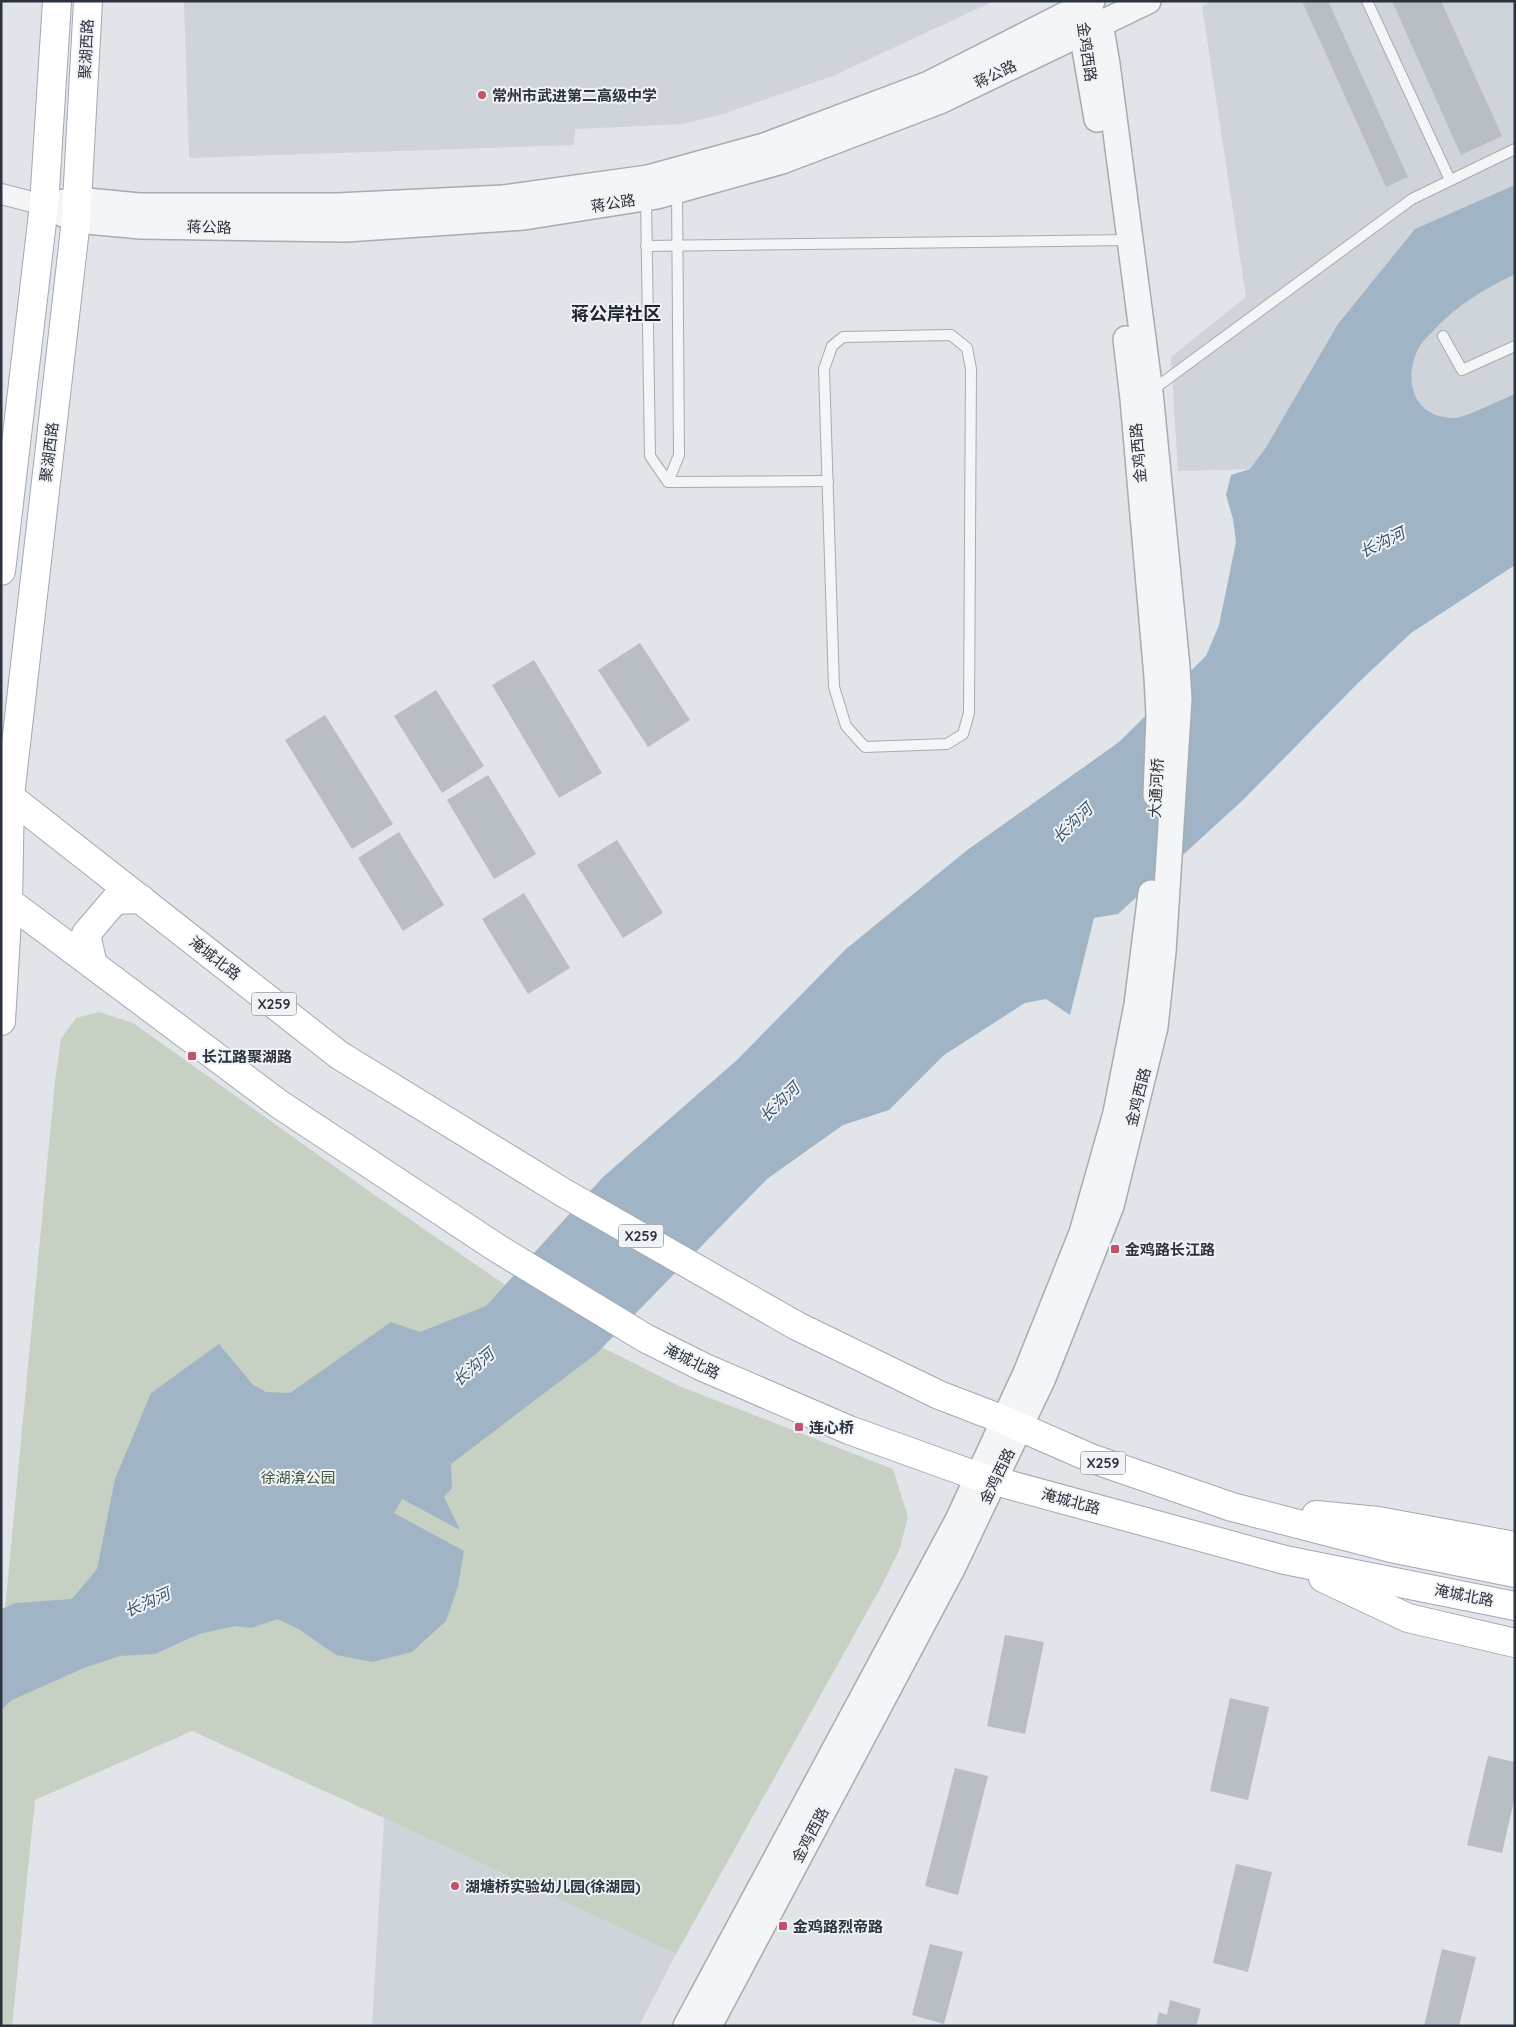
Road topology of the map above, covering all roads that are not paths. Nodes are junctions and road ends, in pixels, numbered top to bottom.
1 (57, 1) edge
2 (88, 1) edge
3 (1148, 1) edge
4 (1367, 1) edge
5 (1089, 16) edge
6 (1515, 149) edge
7 (1450, 180) junction
8 (668, 182) junction
9 (1, 194) edge
10 (646, 198) junction
11 (44, 205) junction
12 (76, 210) junction
13 (1122, 240) junction
14 (646, 246) junction
15 (677, 246) junction
16 (1444, 336) dead end
17 (1515, 346) edge
18 (1150, 392) junction
19 (828, 481) junction
20 (668, 482) junction
21 (1, 571) edge
22 (1167, 672) junction
23 (6, 793) edge
24 (1159, 891) joint
25 (5, 899) edge
26 (141, 900) junction
27 (93, 965) junction
28 (1, 1021) edge
29 (1012, 1424) junction
30 (985, 1478) junction
31 (1232, 1507) junction
32 (1515, 1546) edge
33 (1285, 1560) junction
34 (1515, 1573) edge
35 (1515, 1606) edge
36 (1515, 1643) edge
37 (686, 2026) edge
38 (709, 2026) edge

1 - 11 main road
2 - 12 main road, 聚湖西路
3 - 5 street, 蒋公路
4 - 7 lane
5 - 8 street, 蒋公路
5 - 13 street, 金鸡西路
6 - 7 lane
7 - 18 lane
8 - 10 street, 蒋公路
8 - 12 street, 蒋公路
8 - 15 lane
9 - 11 street, 蒋公路
10 - 12 street, 蒋公路
10 - 14 lane
11 - 12 street, 蒋公路
11 - 21 main road
12 - 23 main road, 聚湖西路
13 - 15 lane
13 - 18 street, 金鸡西路
13 - 22 street, 金鸡西路
14 - 15 lane
14 - 20 lane
15 - 20 lane
16 - 17 lane
18 - 22 street, 金鸡西路
19 - 19 lane
19 - 20 lane
22 - 24 street, 大通河桥
23 - 25 main road, 聚湖西路
23 - 26 main road, 淹城北路 / X259
24 - 29 street, 金鸡西路
25 - 27 main road
25 - 28 main road, 聚湖西路
26 - 27 main road
26 - 29 main road, 淹城北路 / X259
27 - 30 main road, 淹城北路
29 - 30 street, 金鸡西路
29 - 31 main road, X259
30 - 33 main road, 淹城北路
30 - 37 street, 金鸡西路
30 - 38 street, 金鸡西路
31 - 32 main road
31 - 34 main road, X259
33 - 35 main road, 淹城北路
33 - 36 main road

